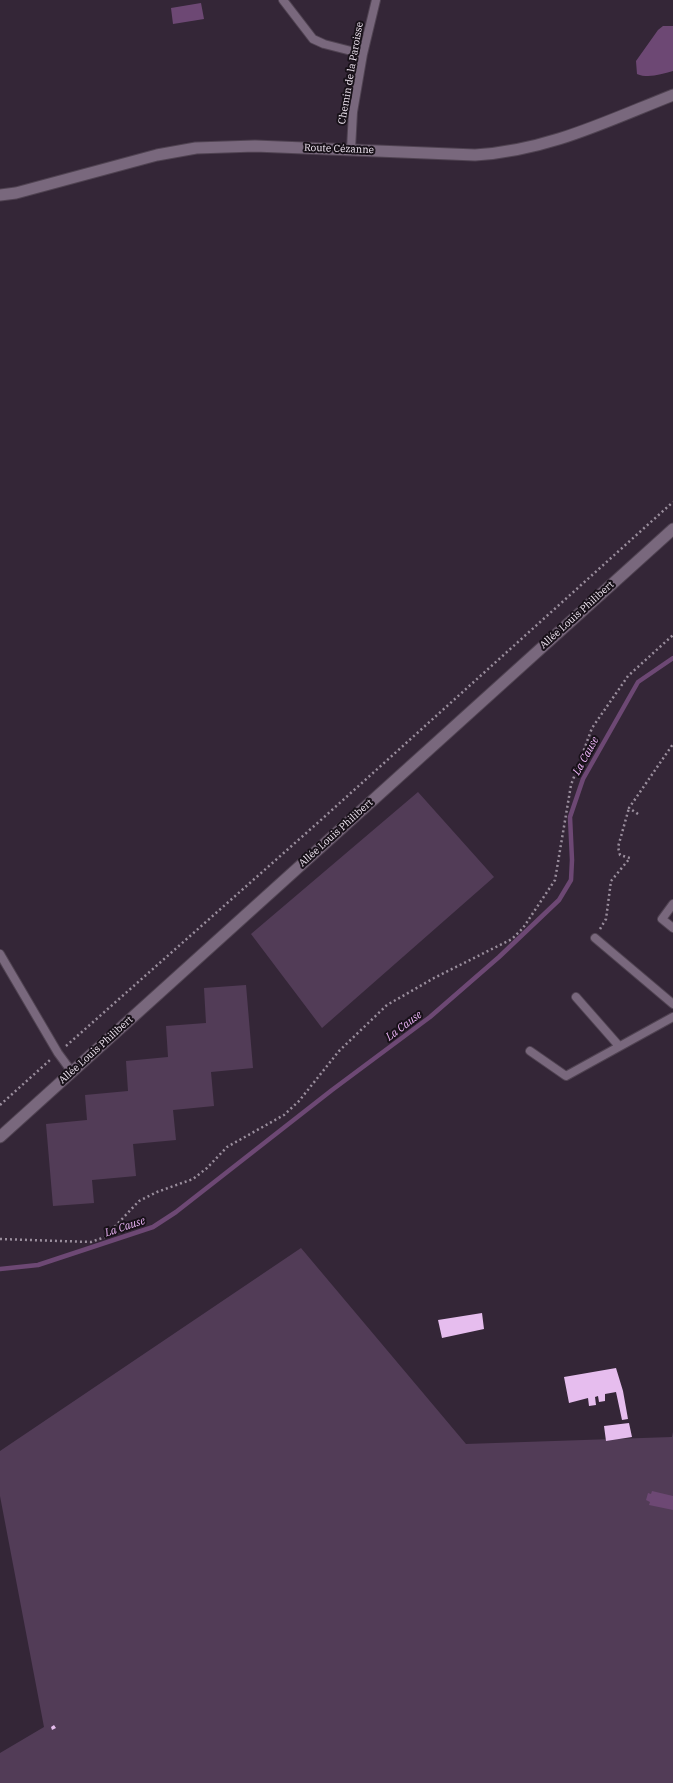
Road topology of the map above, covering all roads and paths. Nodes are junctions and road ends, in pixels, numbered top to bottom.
1 (283, 0) edge
2 (376, 0) edge
3 (363, 54) junction
4 (673, 95) edge
5 (351, 149) junction
6 (0, 195) edge
7 (673, 502) edge
8 (673, 529) edge
9 (673, 635) edge
10 (673, 744) edge
11 (629, 808) junction
12 (638, 814) dead end
13 (673, 904) edge
14 (673, 928) edge
15 (595, 938) joint
16 (0, 954) edge
17 (576, 997) dead end
18 (673, 1004) edge
19 (673, 1017) edge
20 (620, 1046) junction
21 (530, 1051) dead end
22 (58, 1053) junction
23 (72, 1072) junction
24 (0, 1105) edge
25 (0, 1137) edge
26 (0, 1239) edge

1 - 3 lane
2 - 3 lane, Chemin de la Paroisse
3 - 5 lane, Chemin de la Paroisse
4 - 5 street, Route Cézanne
5 - 6 street, Route Cézanne
7 - 22 path
8 - 23 street, Allée Louis Philibert
9 - 26 path
10 - 11 path
11 - 12 path
11 - 15 path
13 - 14 lane
15 - 18 lane
16 - 22 lane
17 - 20 lane
19 - 20 lane
20 - 21 lane
22 - 23 lane
22 - 24 path
23 - 25 street, Allée Louis Philibert

